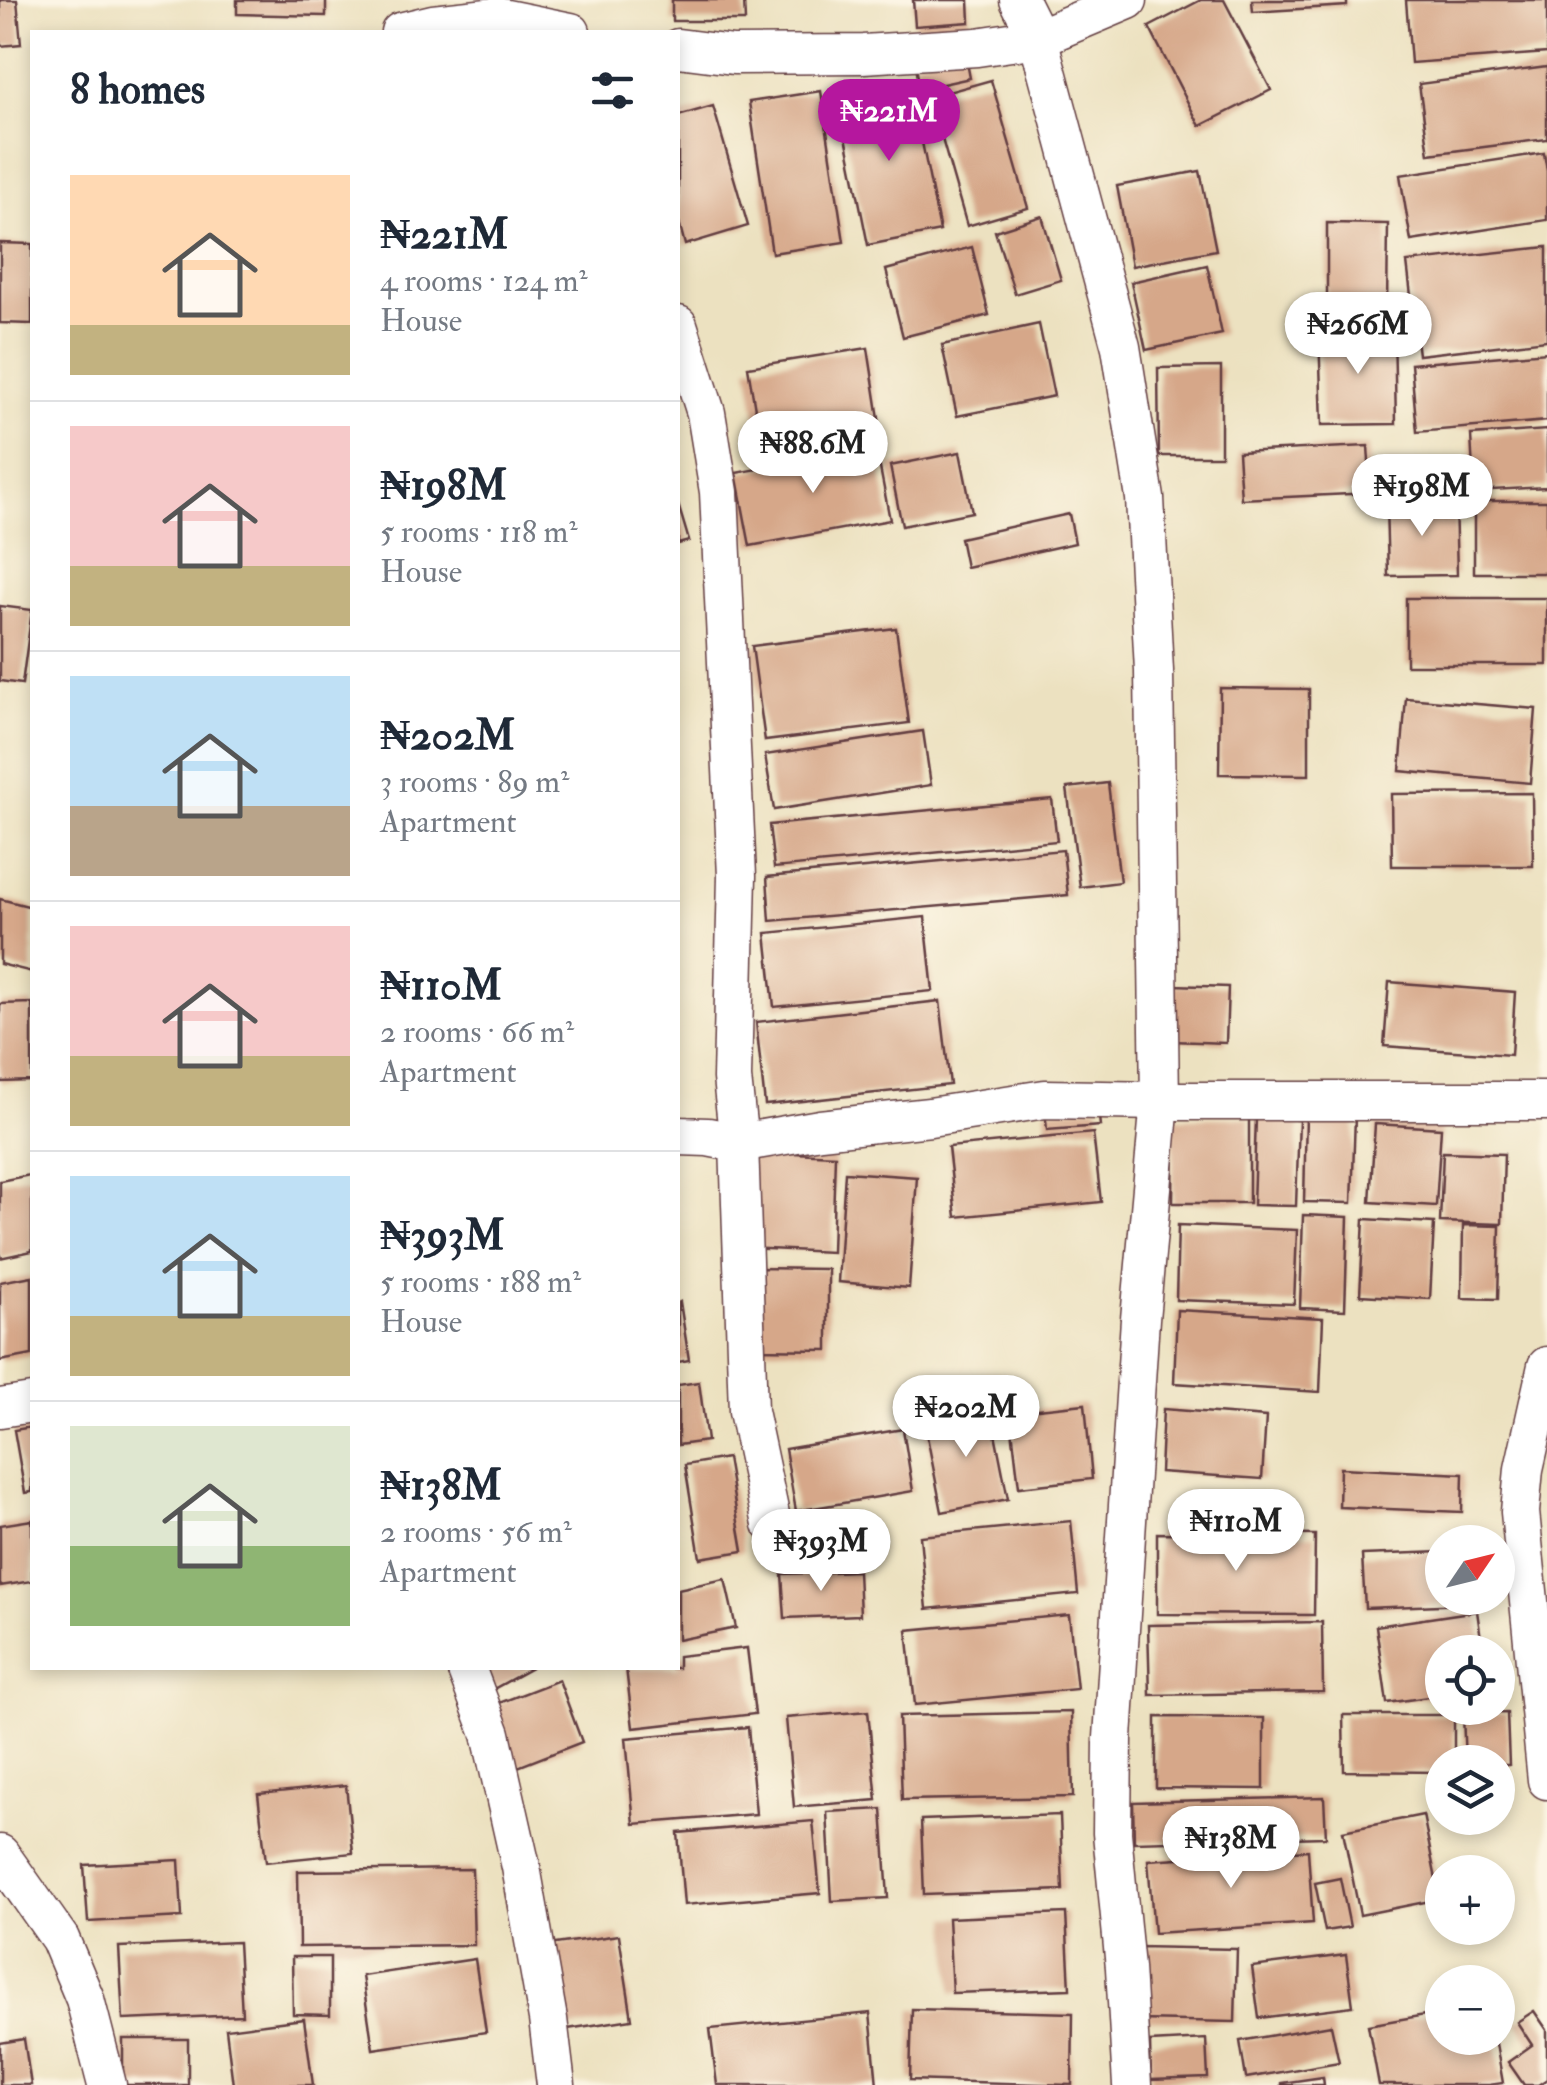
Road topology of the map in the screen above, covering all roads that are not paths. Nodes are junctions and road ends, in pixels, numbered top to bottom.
1 (1019, 0) edge
2 (1128, 0) edge
3 (408, 30) edge
4 (559, 30) edge
5 (1038, 38) junction
6 (680, 48) edge
7 (680, 331) edge
8 (1160, 1101) junction
9 (1547, 1101) edge
10 (680, 1136) edge
11 (739, 1143) junction
12 (1547, 1366) edge
13 (30, 1403) edge
14 (0, 1408) edge
15 (772, 1524) dead end
16 (467, 1670) edge
17 (1547, 1780) edge
18 (0, 1854) edge
19 (107, 2085) edge
20 (556, 2085) edge
21 (1132, 2085) edge

1 - 5 street
2 - 5 street
3 - 4 street
5 - 6 street
5 - 8 street
7 - 11 street
8 - 9 street
8 - 11 street
8 - 21 street
10 - 11 street
11 - 15 street
12 - 17 street
13 - 14 street
16 - 20 street
18 - 19 street

